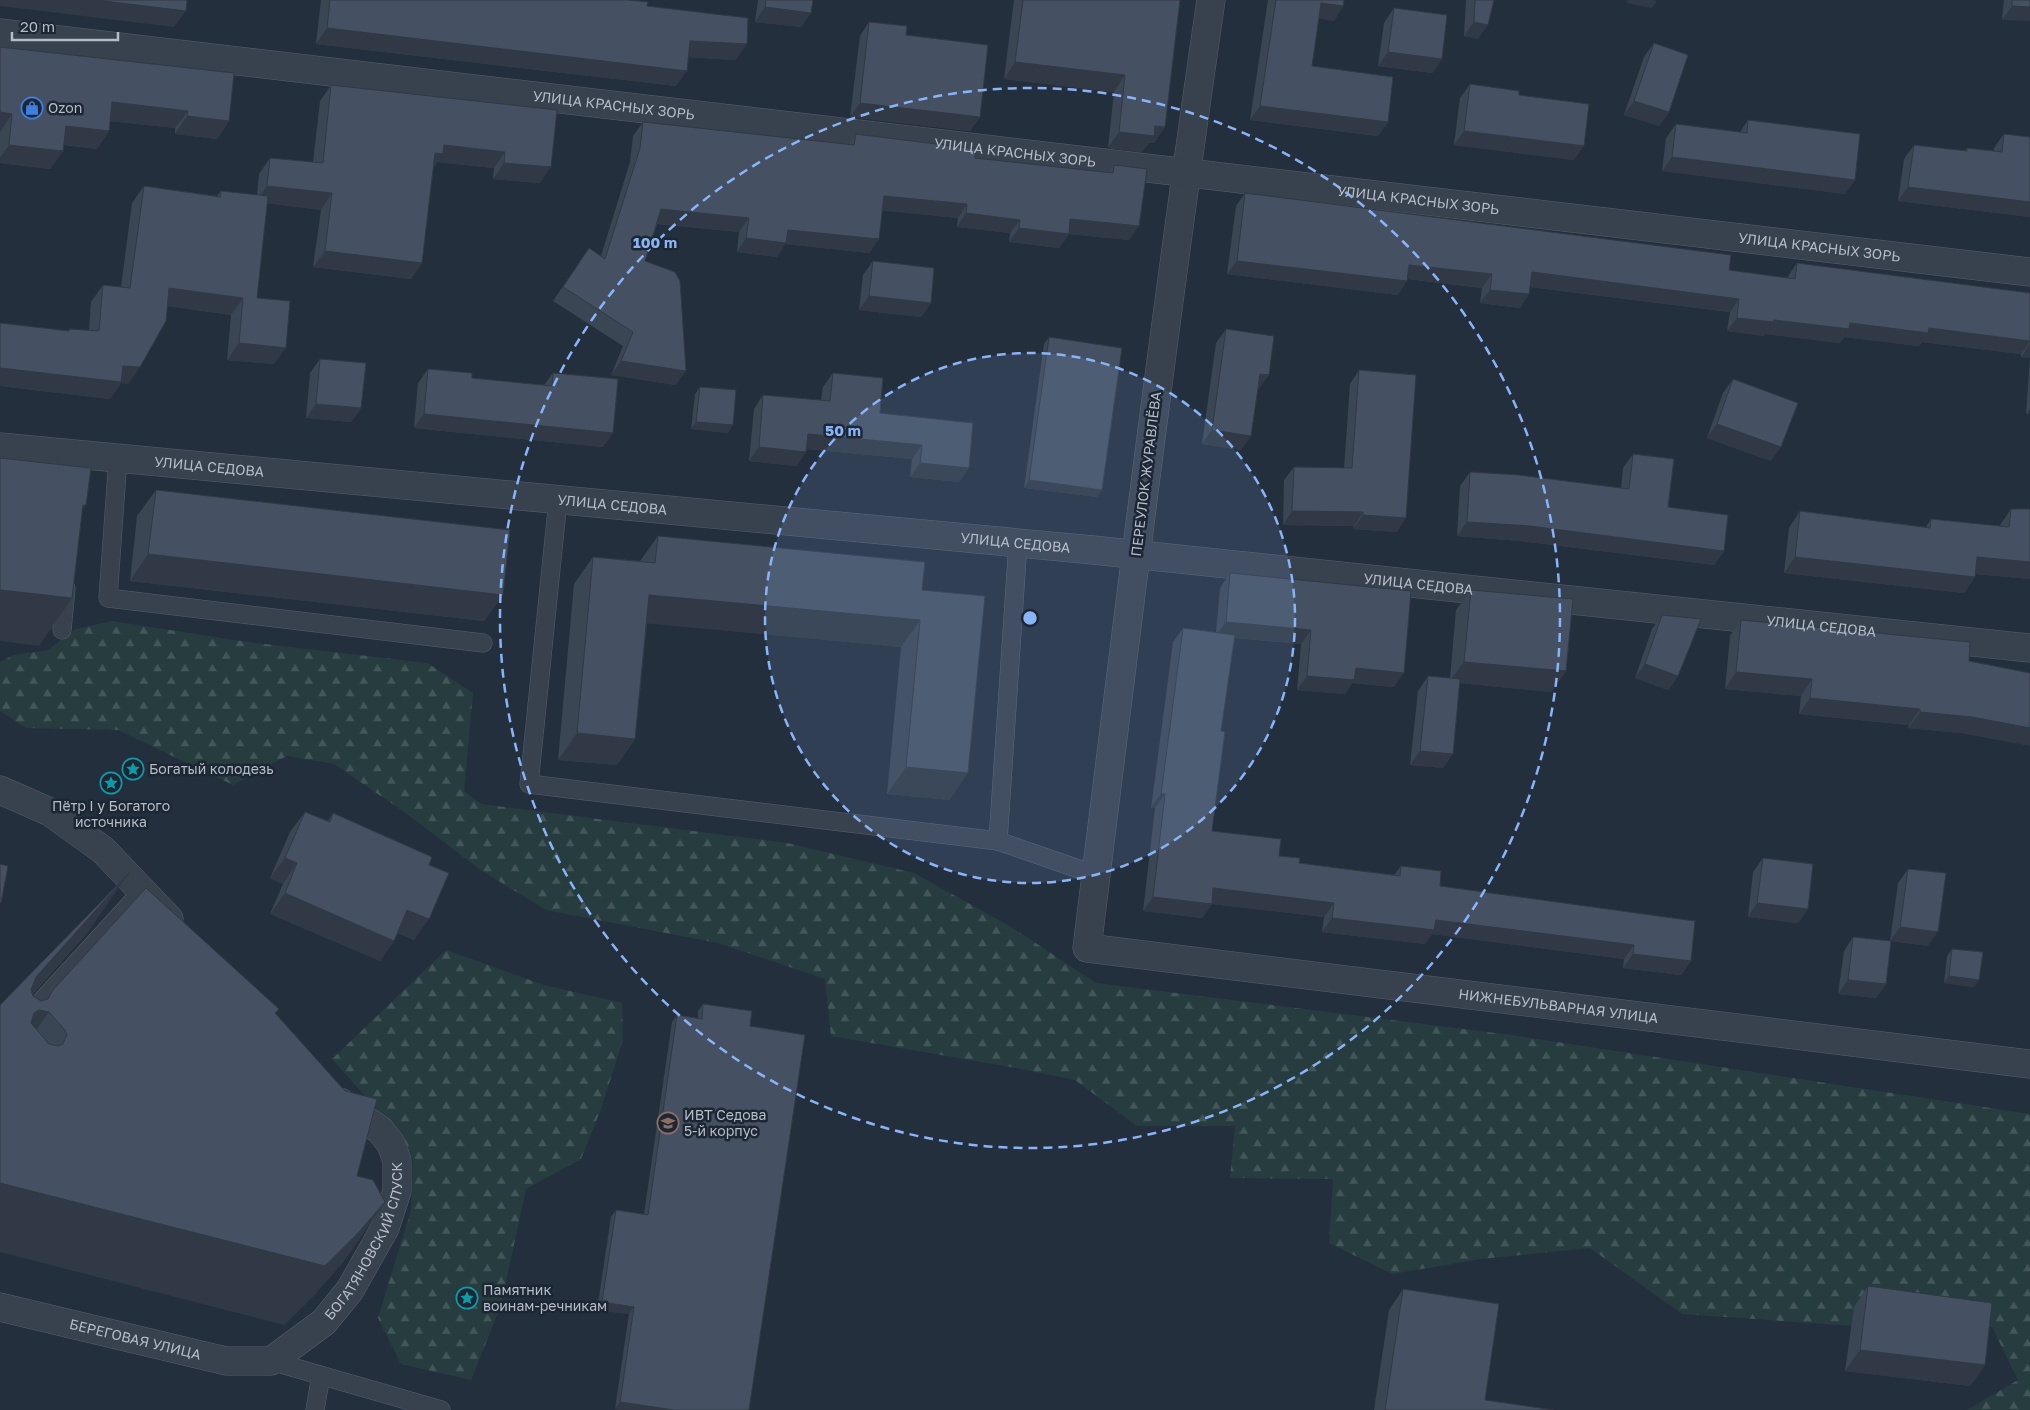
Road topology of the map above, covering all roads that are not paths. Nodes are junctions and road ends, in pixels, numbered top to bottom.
1 (1211, 0) edge
2 (0, 33) edge
3 (1185, 172) junction
4 (2030, 272) edge
5 (0, 448) edge
6 (118, 458) junction
7 (558, 500) junction
8 (1018, 543) junction
9 (1135, 554) junction
10 (68, 574) edge
11 (62, 630) edge
12 (483, 643) dead end
13 (2030, 648) edge
14 (0, 790) edge
15 (998, 841) junction
16 (1096, 875) junction
17 (143, 890) junction
18 (189, 941) edge
19 (1087, 948) joint
20 (0, 1049) edge
21 (2030, 1064) edge
22 (320, 1086) edge
23 (0, 1306) edge
24 (271, 1361) junction
25 (321, 1375) junction
26 (315, 1410) edge
27 (441, 1410) edge

1 - 3 street, ПЕРЕУЛОК ЖУРАВЛЁВА
2 - 3 street, УЛИЦА КРАСНЫХ ЗОРЬ
3 - 4 street, УЛИЦА КРАСНЫХ ЗОРЬ
3 - 9 street, ПЕРЕУЛОК ЖУРАВЛЁВА
5 - 6 street, УЛИЦА СЕДОВА
6 - 7 street, УЛИЦА СЕДОВА
6 - 12 lane
7 - 8 street, УЛИЦА СЕДОВА
7 - 15 lane
8 - 9 street, УЛИЦА СЕДОВА
8 - 15 lane
9 - 13 street, УЛИЦА СЕДОВА
9 - 16 street, ПЕРЕУЛОК ЖУРАВЛЁВА
10 - 11 lane
14 - 17 street
15 - 16 lane
16 - 19 street, ПЕРЕУЛОК ЖУРАВЛЁВА
17 - 18 street
17 - 20 lane
19 - 21 street, НИЖНЕБУЛЬВАРНАЯ УЛИЦА
22 - 24 street, БОГАТЯНОВСКИЙ СПУСК
23 - 24 street, БЕРЕГОВАЯ УЛИЦА
24 - 25 lane
25 - 26 lane
25 - 27 lane

